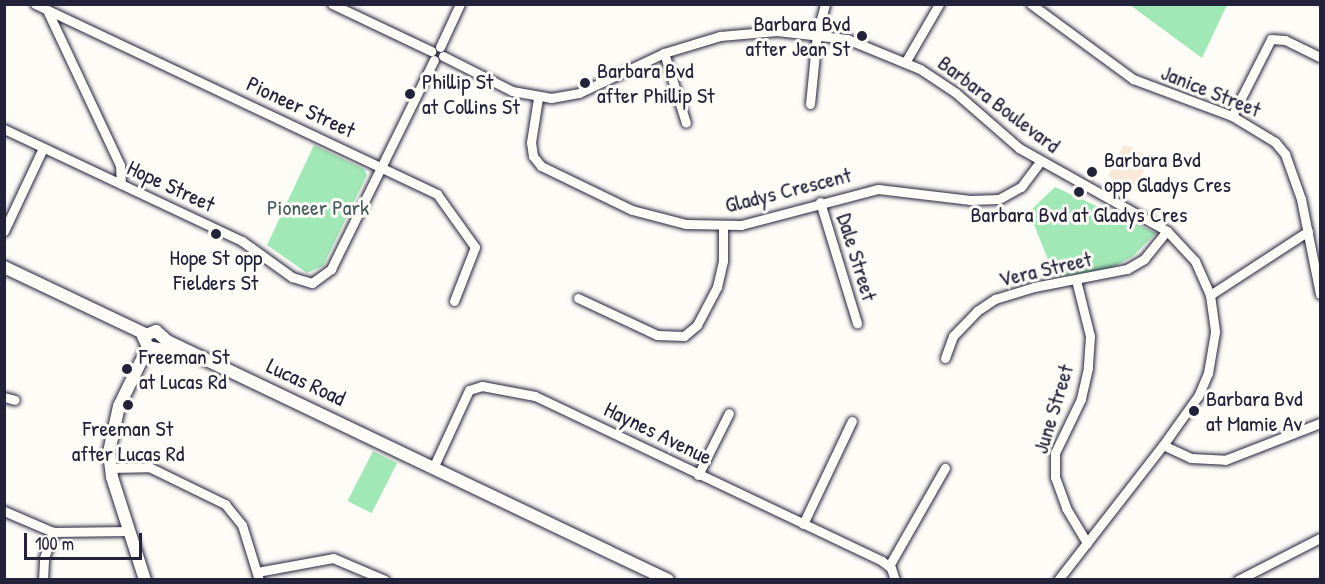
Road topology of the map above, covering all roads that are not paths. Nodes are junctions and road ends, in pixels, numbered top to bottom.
1 (35, 4) edge
2 (332, 4) edge
3 (460, 4) edge
4 (825, 4) edge
5 (939, 4) edge
6 (1031, 4) edge
7 (46, 7) edge
8 (818, 34) junction
9 (437, 53) junction
10 (664, 53) junction
11 (1320, 57) edge
12 (906, 61) junction
13 (538, 98) junction
14 (810, 104) dead end
15 (1232, 116) junction
16 (686, 123) dead end
17 (4, 129) edge
18 (43, 148) junction
19 (1040, 162) junction
20 (382, 167) junction
21 (121, 184) junction
22 (820, 202) junction
23 (723, 227) junction
24 (4, 231) edge
25 (1167, 231) junction
26 (1308, 231) junction
27 (4, 267) edge
28 (1076, 280) junction
29 (1210, 294) junction
30 (1320, 294) edge
31 (578, 298) dead end
32 (454, 301) dead end
33 (857, 322) dead end
34 (155, 343) junction
35 (945, 358) dead end
36 (4, 397) edge
37 (15, 400) dead end
38 (729, 413) dead end
39 (852, 421) dead end
40 (1320, 423) edge
41 (1163, 445) junction
42 (110, 468) junction
43 (433, 468) junction
44 (945, 468) dead end
45 (698, 475) junction
46 (4, 511) edge
47 (803, 524) junction
48 (130, 531) junction
49 (53, 532) junction
50 (1320, 538) edge
51 (1087, 543) junction
52 (889, 566) junction
53 (258, 576) edge
54 (43, 579) edge
55 (145, 579) edge
56 (385, 579) edge
57 (668, 579) edge
58 (895, 579) edge
59 (1058, 579) edge
60 (1238, 579) edge

1 - 7 street, Pioneer Street
2 - 9 street, Barbara Boulevard
3 - 9 street
4 - 8 street
5 - 12 street
6 - 15 street, Janice Street
7 - 20 street, Pioneer Street
7 - 21 street
8 - 10 street, Barbara Boulevard
8 - 12 street, Barbara Boulevard
8 - 14 street
9 - 13 street, Barbara Boulevard
9 - 20 street
10 - 13 street, Barbara Boulevard
10 - 16 street
11 - 15 street
12 - 19 street, Barbara Boulevard
13 - 23 street, Gladys Crescent
15 - 26 street, Janice Street
17 - 18 street, Hope Street
18 - 21 street, Hope Street
18 - 24 street
19 - 22 street, Gladys Crescent
19 - 25 street, Barbara Boulevard
20 - 21 street, Hope Street
20 - 32 street, Pioneer Street
22 - 23 street, Gladys Crescent
22 - 33 street, Dale Street
23 - 31 street
25 - 28 street, Vera Street
25 - 29 street, Barbara Boulevard
26 - 29 street
26 - 30 street, Janice Street
27 - 34 street
28 - 35 street, Vera Street
28 - 51 street, June Street
29 - 41 street, Barbara Boulevard
34 - 42 street
34 - 43 street, Lucas Road
36 - 37 street
38 - 45 street
39 - 47 street
40 - 41 street
41 - 51 street, Barbara Boulevard
42 - 48 street
42 - 53 street
43 - 45 street, Haynes Avenue
43 - 57 street, Lucas Road
44 - 52 street
45 - 47 street, Haynes Avenue
46 - 49 street
47 - 52 street, Haynes Avenue
48 - 49 street
48 - 55 street
49 - 54 street
50 - 60 street
51 - 59 street, Barbara Boulevard
52 - 58 street
53 - 56 street

